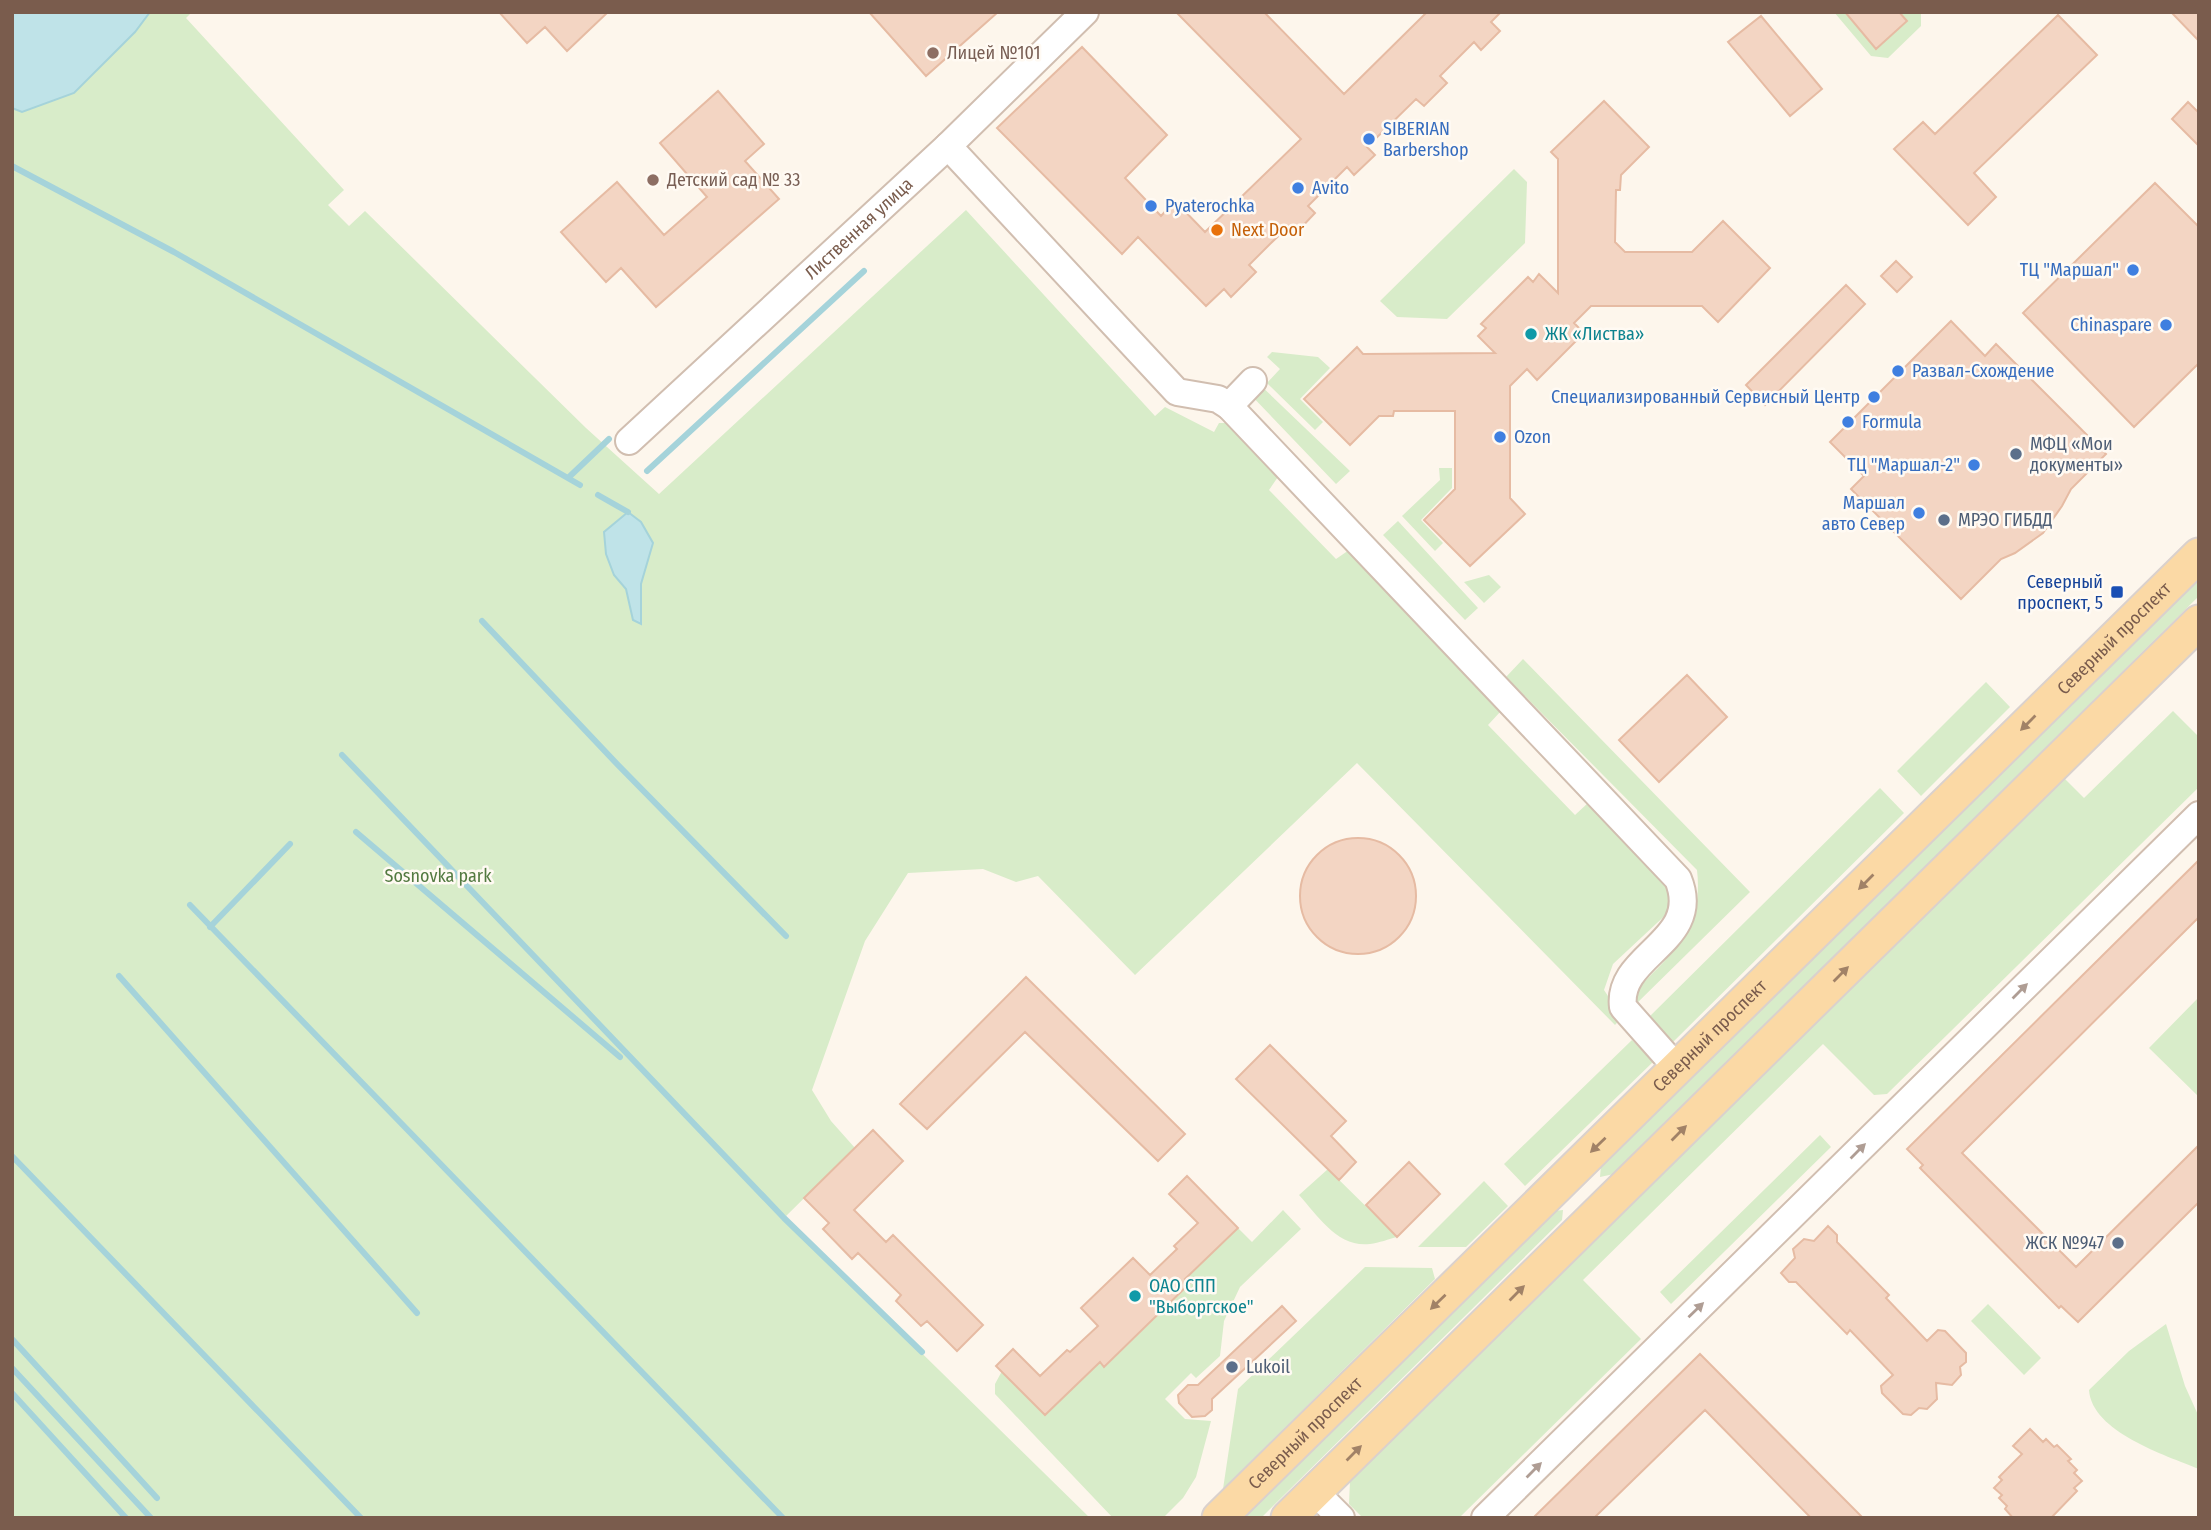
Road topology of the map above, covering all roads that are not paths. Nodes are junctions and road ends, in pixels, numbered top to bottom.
1 (1085, 12) edge
2 (948, 146) junction
3 (1253, 382) dead end
4 (1229, 406) junction
5 (629, 441) dead end
6 (2199, 555) edge
7 (2199, 622) edge
8 (2199, 815) edge
9 (1677, 1068) junction
10 (1315, 1492) junction
11 (1219, 1518) edge
12 (1288, 1518) edge
13 (1340, 1518) edge
14 (1485, 1518) edge

1 - 2 street, Лиственная улица
2 - 4 street
2 - 5 street, Лиственная улица
3 - 4 street
4 - 9 street
6 -> 9 main road, Северный проспект
10 -> 7 main road
14 -> 8 street
9 -> 11 main road, Северный проспект
10 - 12 main road
10 - 13 street

